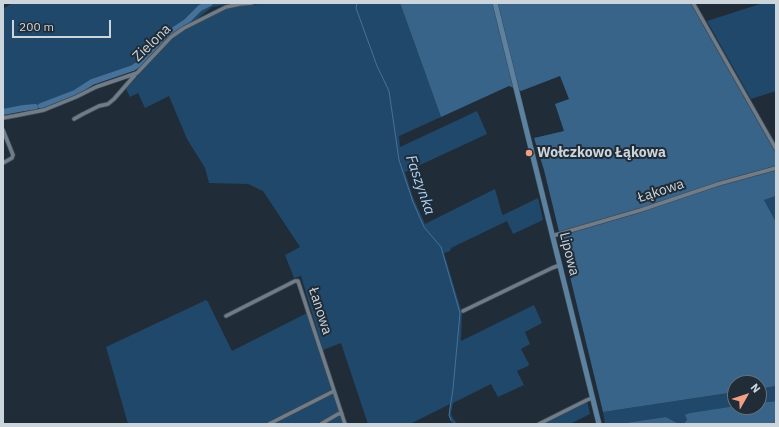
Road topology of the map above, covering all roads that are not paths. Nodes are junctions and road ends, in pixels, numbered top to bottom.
1 (252, 3) edge
2 (494, 3) edge
3 (693, 3) edge
4 (135, 74) junction
5 (3, 118) edge
6 (74, 119) dead end
7 (3, 130) edge
8 (776, 149) edge
9 (3, 163) edge
10 (776, 168) edge
11 (552, 236) junction
12 (560, 265) junction
13 (463, 311) dead end
14 (226, 316) dead end
15 (334, 391) junction
16 (592, 398) junction
17 (342, 414) junction
18 (269, 424) edge
19 (321, 424) edge
20 (345, 424) edge
21 (539, 424) edge
22 (599, 424) edge

1 - 4 street, Zielona
2 - 11 street, Lipowa
3 - 8 street
4 - 5 street, Zielona
4 - 6 street, Zielona
7 - 9 street
10 - 11 street, Łąkowa
11 - 12 street, Lipowa
12 - 13 street
12 - 16 street, Lipowa
14 - 15 street, Łanowa
15 - 17 street, Łanowa
15 - 18 street
16 - 21 street
16 - 22 street, Lipowa
17 - 19 street
17 - 20 street, Łanowa

